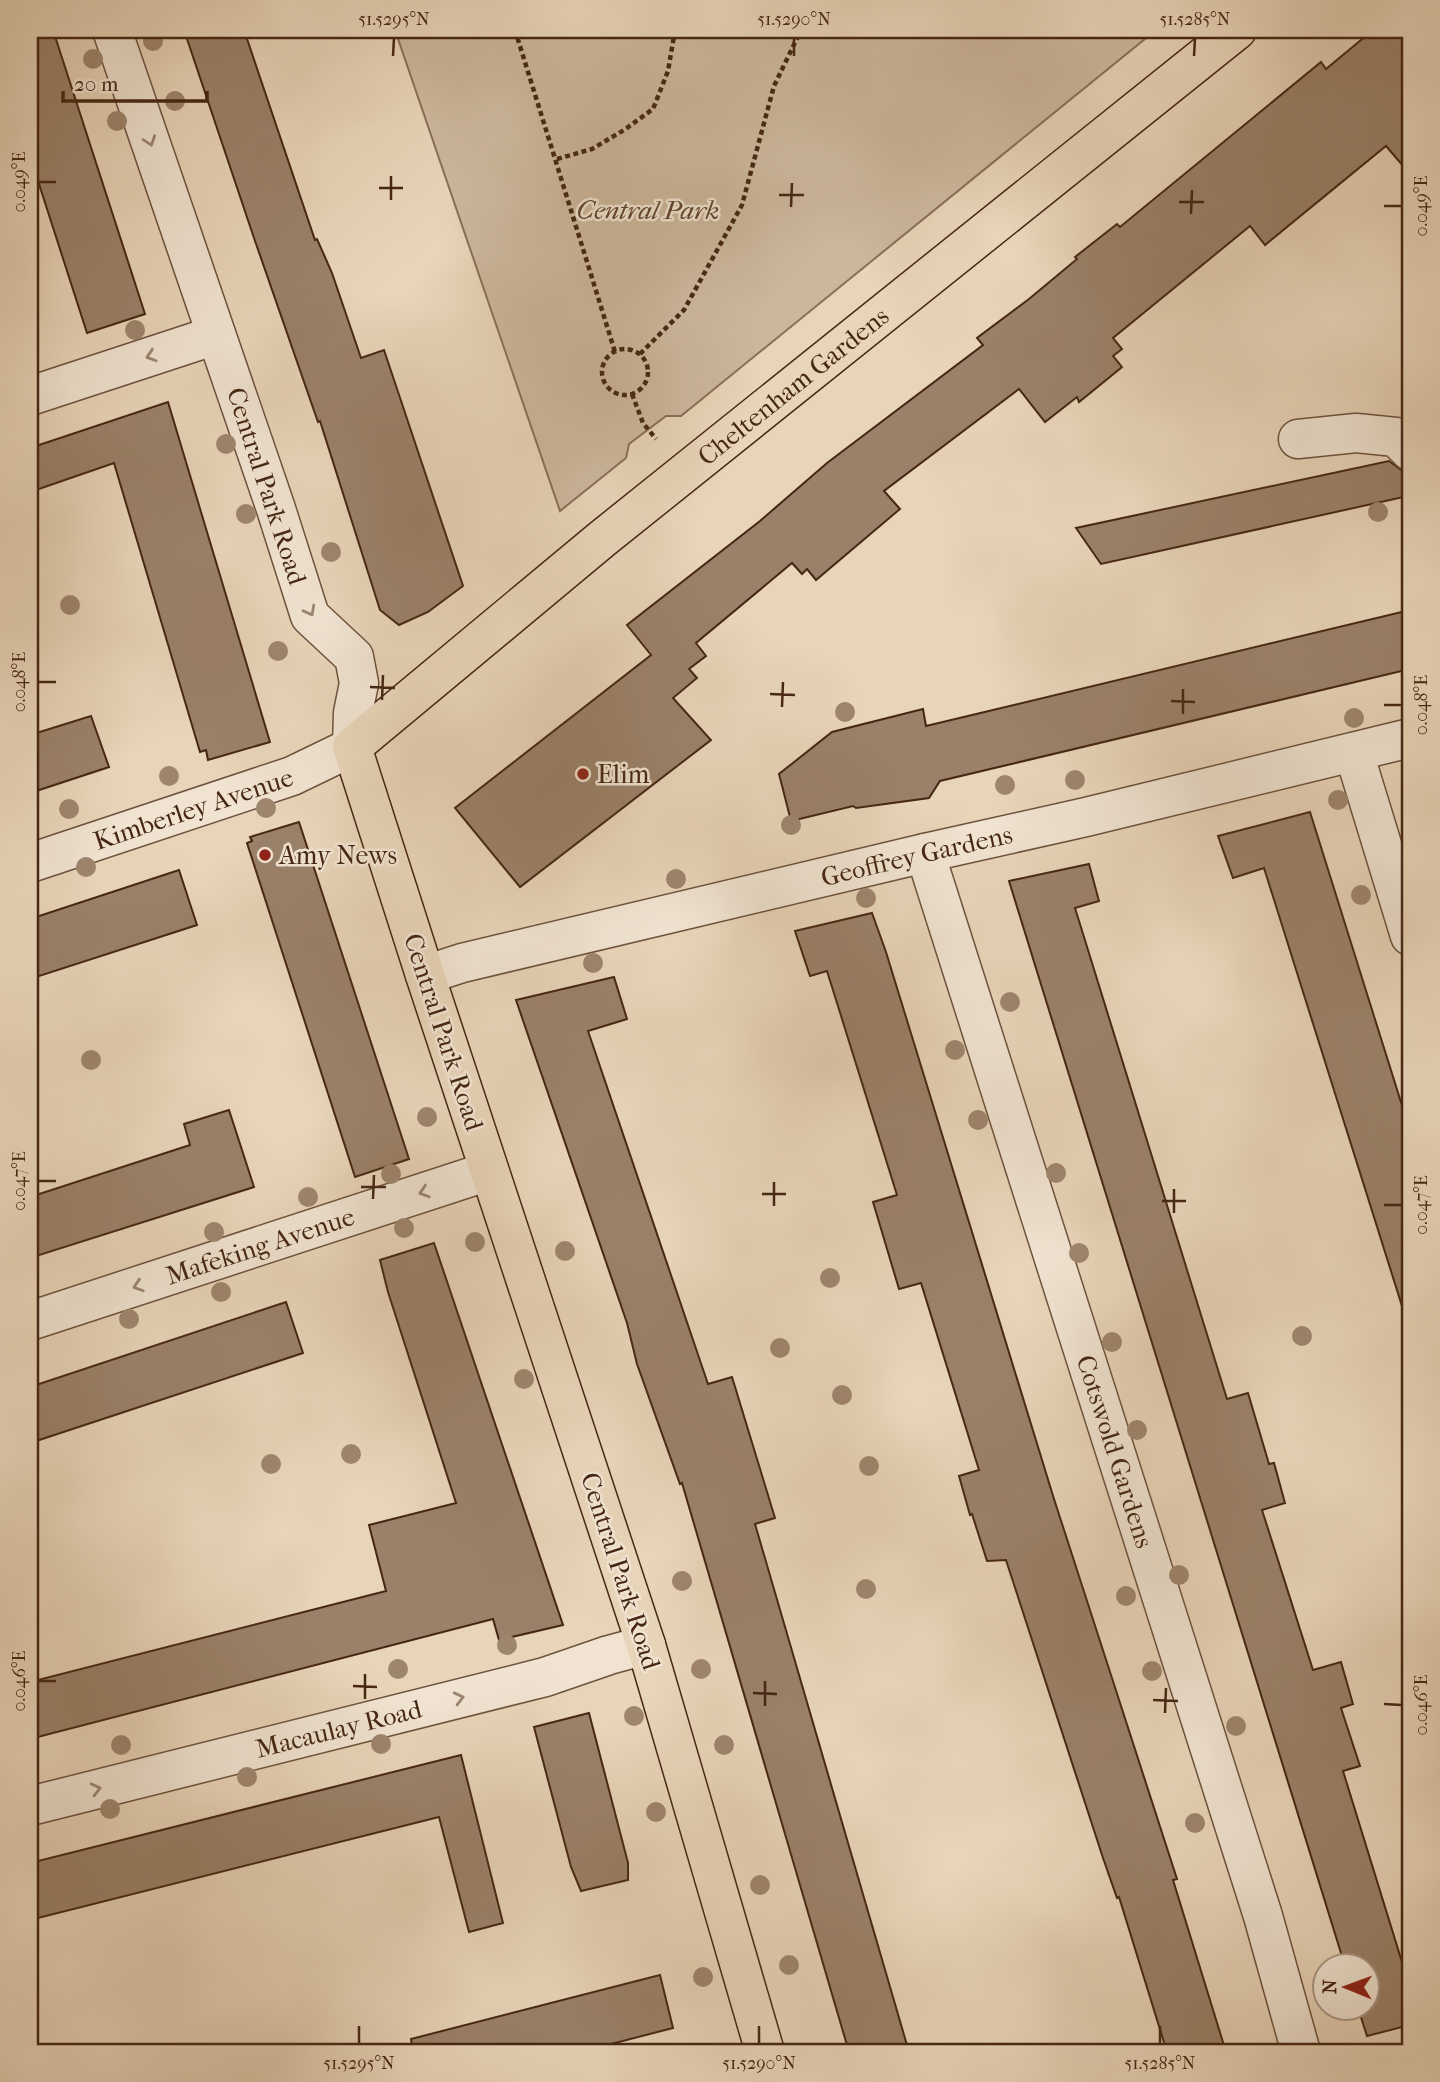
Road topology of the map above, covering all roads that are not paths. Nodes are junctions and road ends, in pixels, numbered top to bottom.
1 (113, 30) edge
2 (1237, 30) edge
3 (216, 335) junction
4 (30, 396) edge
5 (1298, 439) dead end
6 (1410, 451) edge
7 (1410, 738) edge
8 (352, 747) junction
9 (1354, 752) junction
10 (925, 853) junction
11 (30, 863) edge
12 (1410, 936) edge
13 (425, 975) junction
14 (489, 1171) junction
15 (30, 1321) edge
16 (646, 1645) junction
17 (30, 1806) edge
18 (765, 2052) edge
19 (1301, 2052) edge

1 -> 3 street, Central Park Road
2 - 8 main road, Cheltenham Gardens
3 -> 4 street
3 -> 8 street, Central Park Road
5 - 6 street
7 - 9 street, Geoffrey Gardens
8 - 11 street, Kimberley Avenue
8 - 13 main road, Central Park Road
9 - 10 street, Geoffrey Gardens
9 - 12 street
10 - 13 street, Geoffrey Gardens
10 - 19 street, Cotswold Gardens
13 - 14 main road, Central Park Road
14 -> 15 street, Mafeking Avenue
14 - 16 main road, Central Park Road
17 -> 16 street, Macaulay Road
16 - 18 main road, Central Park Road

